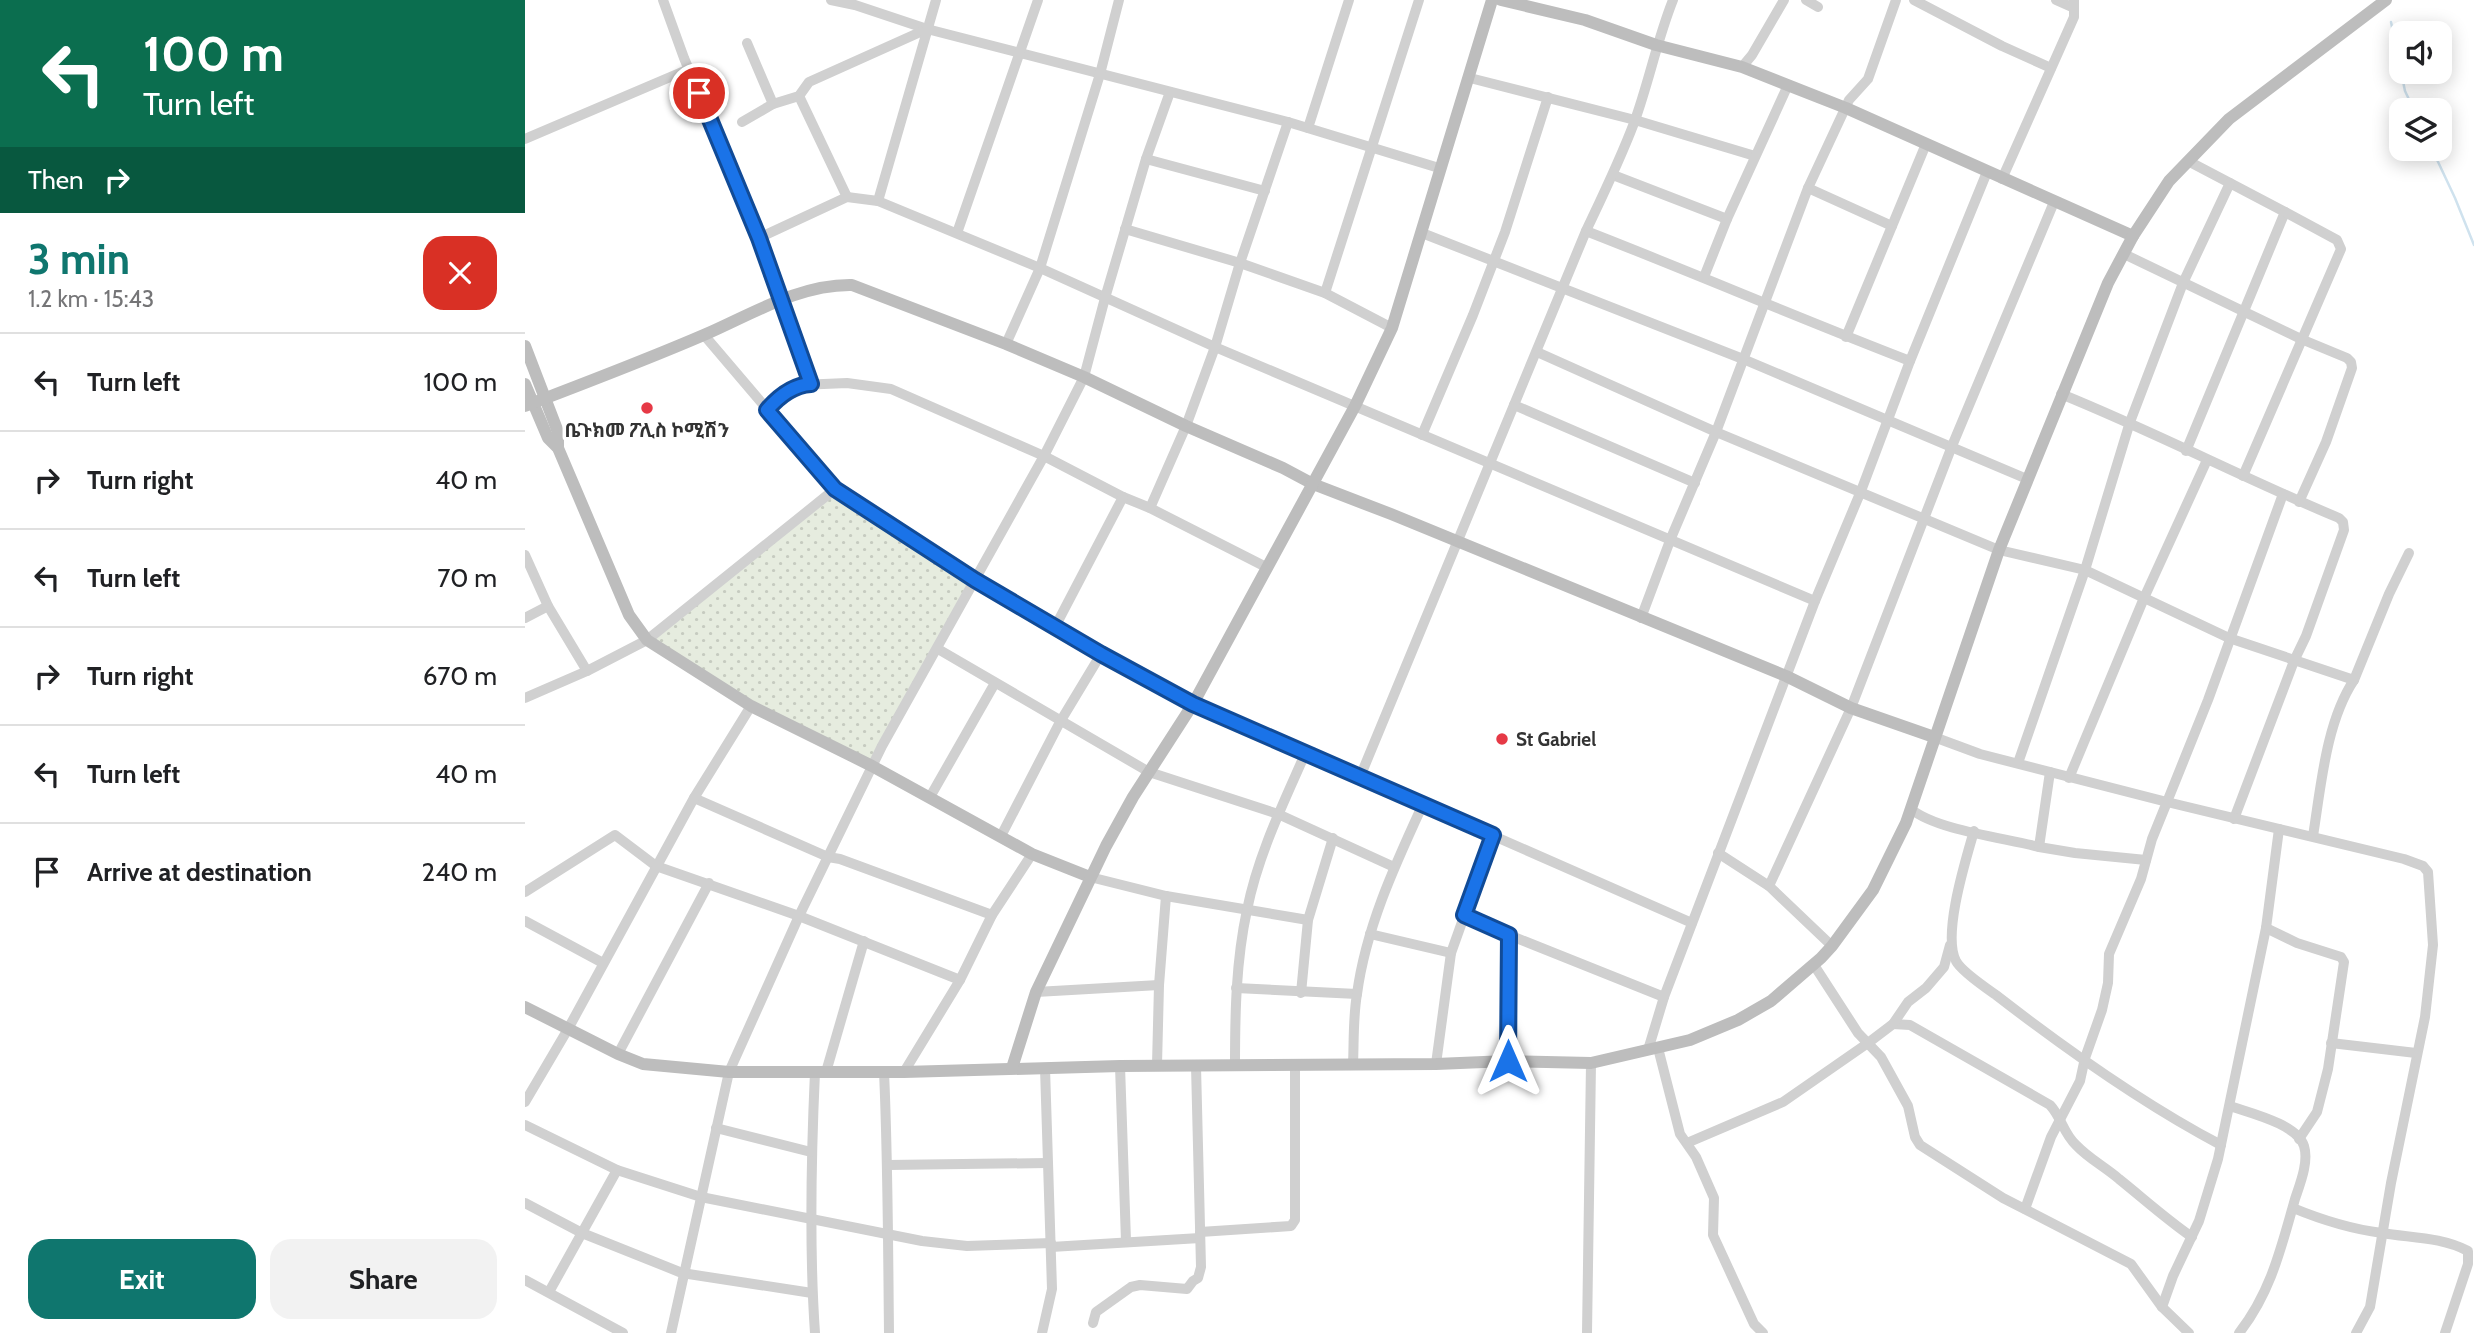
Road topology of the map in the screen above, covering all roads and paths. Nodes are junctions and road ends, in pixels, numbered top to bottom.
1 (663, 0) edge
2 (831, 0) edge
3 (936, 0) edge
4 (1038, 0) edge
5 (1119, 0) edge
6 (1349, 0) edge
7 (1419, 0) edge
8 (1492, 0) edge
9 (1500, 0) edge
10 (1673, 0) edge
11 (1783, 0) edge
12 (1806, 0) edge
13 (1896, 0) edge
14 (1914, 0) edge
15 (2056, 0) edge
16 (2386, 0) edge
17 (2074, 4) edge
18 (1818, 7) dead end
19 (927, 29) junction
20 (747, 43) dead end
21 (1656, 45) junction
22 (1020, 54) junction
23 (1742, 67) junction
24 (2051, 68) junction
25 (689, 69) junction
26 (1100, 74) junction
27 (1470, 78) junction
28 (1788, 85) junction
29 (1170, 92) junction
30 (799, 96) junction
31 (1548, 97) junction
32 (773, 104) junction
33 (1846, 108) junction
34 (1635, 120) junction
35 (742, 122) dead end
36 (1288, 122) junction
37 (1308, 128) junction
38 (525, 139) edge
39 (1926, 144) junction
40 (1372, 147) junction
41 (1755, 156) junction
42 (1146, 159) junction
43 (2188, 161) junction
44 (1439, 168) junction
45 (1987, 172) junction
46 (1613, 175) junction
47 (2002, 179) junction
48 (2230, 183) junction
49 (1808, 188) junction
50 (1265, 191) junction
51 (847, 197) junction
52 (878, 201) junction
53 (2054, 202) junction
54 (2285, 212) junction
55 (1727, 219) junction
56 (1892, 226) junction
57 (1125, 229) junction
58 (1586, 231) junction
59 (957, 233) junction
60 (1422, 233) junction
61 (2133, 236) junction
62 (759, 238) junction
63 (2124, 254) junction
64 (1493, 260) junction
65 (1240, 263) junction
66 (1040, 268) junction
67 (1704, 276) junction
68 (2183, 283) junction
69 (1562, 289) junction
70 (1325, 293) junction
71 (1105, 298) junction
72 (780, 300) junction
73 (1763, 304) junction
74 (2243, 312) junction
75 (1392, 328) junction
76 (704, 335) junction
77 (1846, 337) junction
78 (2301, 339) junction
79 (1006, 344) junction
80 (525, 346) edge
81 (1215, 347) junction
82 (1537, 352) junction
83 (1743, 359) junction
84 (1910, 361) junction
85 (1084, 377) junction
86 (525, 384) edge
87 (811, 384) junction
88 (2061, 394) junction
89 (546, 397) junction
90 (529, 405) edge
91 (1514, 405) junction
92 (1355, 406) junction
93 (767, 410) junction
94 (1888, 420) junction
95 (2130, 422) junction
96 (1186, 426) junction
97 (1716, 432) junction
98 (1422, 435) junction
99 (1952, 446) junction
100 (558, 448) junction
101 (2186, 451) junction
102 (1044, 456) junction
103 (2207, 460) junction
104 (1489, 464) junction
105 (2243, 476) junction
106 (2027, 479) junction
107 (1695, 483) junction
108 (1313, 484) junction
109 (835, 489) junction
110 (1861, 491) junction
111 (2283, 494) junction
112 (1123, 497) junction
113 (2299, 502) junction
114 (1150, 508) junction
115 (1924, 517) junction
116 (1671, 538) junction
117 (1457, 542) junction
118 (1999, 550) junction
119 (2409, 553) dead end
120 (525, 555) edge
121 (1266, 567) junction
122 (2085, 570) junction
123 (975, 580) junction
124 (2144, 598) junction
125 (1815, 601) junction
126 (548, 606) junction
127 (525, 618) edge
128 (1641, 618) junction
129 (1055, 627) junction
130 (2229, 638) junction
131 (647, 640) junction
132 (938, 649) junction
133 (1101, 654) junction
134 (2294, 661) junction
135 (587, 671) junction
136 (1786, 676) junction
137 (2354, 680) junction
138 (995, 683) junction
139 (525, 698) edge
140 (1193, 704) junction
141 (751, 706) junction
142 (1851, 708) junction
143 (1060, 722) junction
144 (1934, 737) junction
145 (1305, 754) junction
146 (2018, 763) junction
147 (872, 766) junction
148 (1149, 772) junction
149 (2050, 772) junction
150 (1360, 777) junction
151 (2069, 778) junction
152 (930, 797) junction
153 (694, 798) junction
154 (2167, 802) junction
155 (1423, 804) junction
156 (1911, 809) junction
157 (1278, 814) junction
158 (2234, 819) junction
159 (2279, 829) junction
160 (1974, 831) junction
161 (1493, 835) junction
162 (1001, 836) junction
163 (2313, 836) junction
164 (1333, 838) junction
165 (2039, 846) junction
166 (1718, 853) junction
167 (1032, 854) junction
168 (828, 857) junction
169 (2146, 860) junction
170 (656, 866) junction
171 (1394, 867) junction
172 (1090, 877) junction
173 (709, 883) junction
174 (1769, 886) junction
175 (525, 892) edge
176 (1166, 896) junction
177 (1247, 909) junction
178 (992, 915) junction
179 (1464, 915) junction
180 (799, 916) junction
181 (1308, 920) junction
182 (525, 921) edge
183 (1692, 923) junction
184 (2266, 928) junction
185 (1370, 934) junction
186 (1509, 935) junction
187 (864, 941) junction
188 (1951, 941) junction
189 (1832, 946) junction
190 (1451, 953) junction
191 (603, 963) junction
192 (1814, 965) junction
193 (960, 980) junction
194 (1159, 985) junction
195 (1235, 988) junction
196 (1036, 992) junction
197 (1301, 993) junction
198 (1356, 994) junction
199 (1664, 997) junction
200 (525, 1007) edge
201 (1893, 1024) junction
202 (568, 1029) junction
203 (1868, 1043) junction
204 (2331, 1043) junction
205 (1653, 1049) junction
206 (2416, 1053) junction
207 (618, 1054) junction
208 (2085, 1058) junction
209 (1508, 1061) junction
210 (1591, 1063) junction
211 (1436, 1064) junction
212 (1157, 1065) junction
213 (1235, 1065) junction
214 (1295, 1065) junction
215 (1353, 1065) junction
216 (1120, 1066) junction
217 (1196, 1066) junction
218 (1011, 1068) junction
219 (1045, 1068) junction
220 (729, 1072) junction
221 (820, 1072) junction
222 (884, 1072) junction
223 (904, 1072) junction
224 (525, 1102) edge
225 (2230, 1106) junction
226 (2060, 1116) junction
227 (525, 1125) edge
228 (716, 1128) junction
229 (2299, 1139) junction
230 (1687, 1143) junction
231 (2221, 1145) junction
232 (811, 1152) junction
233 (1047, 1163) junction
234 (888, 1165) junction
235 (617, 1170) junction
236 (701, 1197) junction
237 (525, 1203) edge
238 (2293, 1208) junction
239 (2025, 1209) junction
240 (813, 1218) junction
241 (582, 1233) junction
242 (887, 1233) junction
243 (2383, 1233) junction
244 (1200, 1235) junction
245 (2192, 1237) junction
246 (1126, 1241) junction
247 (1051, 1245) junction
248 (682, 1273) junction
249 (525, 1280) edge
250 (549, 1292) junction
251 (812, 1293) junction
252 (2162, 1307) junction
253 (1093, 1323) dead end
254 (624, 1333) edge
255 (671, 1333) edge
256 (815, 1333) edge
257 (889, 1333) edge
258 (1042, 1333) edge
259 (1587, 1333) edge
260 (1763, 1333) edge
261 (2189, 1333) edge
262 (2239, 1333) edge
263 (2356, 1333) edge
264 (2445, 1333) edge

1 - 25 street
2 - 19 street
3 - 19 street
4 - 22 street
5 - 26 street
6 - 37 street
7 - 40 street
8 - 27 street
9 - 21 street
10 - 21 street
11 - 23 street
12 - 18 street
13 - 33 street
14 - 24 street
15 - 17 street
16 - 43 street
17 - 24 street
19 - 22 street
19 - 30 street
19 - 52 street
20 - 32 street
21 - 23 street
21 - 34 street
22 - 26 street
22 - 59 street
23 - 28 street
24 - 47 street
25 - 38 street
25 - 62 street
26 - 29 street
26 - 66 street
27 - 31 street
27 - 44 street
28 - 33 street
28 - 41 street
29 - 36 street
29 - 42 street
30 - 32 street
30 - 51 street
31 - 34 street
31 - 64 street
32 - 35 street
33 - 39 street
33 - 49 street
34 - 41 street
34 - 46 street
36 - 37 street
36 - 50 street
37 - 40 street
39 - 45 street
39 - 56 street
40 - 44 street
40 - 70 street
41 - 55 street
42 - 50 street
42 - 57 street
43 - 48 street
43 - 61 street
44 - 60 street
45 - 47 street
45 - 84 street
46 - 55 street
46 - 58 street
47 - 53 street
48 - 54 street
48 - 68 street
49 - 56 street
49 - 73 street
50 - 65 street
51 - 52 street
51 - 62 street
52 - 59 street
53 - 61 street
53 - 99 street
54 - 74 street
54 - 78 street
55 - 67 street
56 - 77 street
57 - 65 street
57 - 71 street
58 - 67 street
58 - 69 street
59 - 66 street
60 - 64 street
60 - 75 street
61 - 63 street
62 - 72 street
63 - 68 street
63 - 88 street
64 - 69 street
64 - 98 street
65 - 70 street
65 - 81 street
66 - 71 street
66 - 79 street
67 - 73 street
68 - 74 street
68 - 95 street
69 - 82 street
69 - 83 street
70 - 75 street
71 - 81 street
71 - 85 street
72 - 76 street
72 - 79 street
72 - 87 street
73 - 77 street
73 - 83 street
74 - 78 street
74 - 101 street
75 - 92 street
76 - 89 street
76 - 93 street
77 - 84 street
78 - 105 street
78 - 113 street
79 - 85 street
80 - 89 street
81 - 92 street
81 - 96 street
82 - 91 street
82 - 97 street
83 - 94 street
83 - 97 street
84 - 94 street
85 - 96 street
85 - 102 street
86 - 90 street
87 - 93 street
87 - 102 street
88 - 95 street
88 - 106 street
89 - 90 street
89 - 100 street
90 - 100 street
91 - 104 street
91 - 107 street
92 - 98 street
92 - 108 street
93 - 109 street
94 - 99 street
94 - 110 street
95 - 101 street
95 - 122 street
96 - 108 street
96 - 114 street
97 - 107 street
97 - 110 street
98 - 104 street
99 - 106 street
99 - 115 street
100 - 131 street
101 - 103 street
102 - 112 street
102 - 123 street
103 - 105 street
103 - 124 street
104 - 116 street
104 - 117 street
105 - 111 street
106 - 118 street
107 - 116 street
108 - 117 street
108 - 121 street
109 - 123 street
109 - 131 street
110 - 115 street
110 - 125 street
111 - 113 street
111 - 130 street
112 - 114 street
112 - 129 street
113 - 134 street
114 - 121 street
115 - 118 street
115 - 142 street
116 - 125 street
116 - 128 street
117 - 128 street
117 - 150 street
118 - 122 street
118 - 144 street
119 - 137 street
120 - 126 street
121 - 140 street
122 - 124 street
122 - 146 street
123 - 129 street
123 - 132 street
124 - 130 street
124 - 151 street
125 - 136 street
126 - 127 street
126 - 135 street
128 - 136 street
129 - 133 street
130 - 134 street
130 - 154 street
131 - 135 street
131 - 141 street
132 - 138 street
132 - 147 street
133 - 140 street
133 - 143 street
134 - 137 street
134 - 158 street
135 - 139 street
136 - 142 street
136 - 166 street
137 - 163 street
138 - 143 street
138 - 152 street
140 - 145 street
140 - 148 street
141 - 147 street
141 - 153 street
142 - 144 street
142 - 174 street
143 - 148 street
143 - 162 street
144 - 146 street
144 - 156 street
145 - 150 street
145 - 157 street
146 - 149 street
147 - 152 street
147 - 168 street
148 - 157 street
148 - 172 street
149 - 151 street
149 - 165 street
150 - 155 street
151 - 154 street
152 - 162 street
153 - 168 street
153 - 170 street
154 - 158 street
154 - 169 street
155 - 161 street
155 - 171 street
156 - 160 street
156 - 189 street
157 - 164 street
157 - 177 street
158 - 159 street
159 - 163 street
159 - 184 street
160 - 165 street
160 - 188 street
161 - 179 street
161 - 183 street
162 - 167 street
163 - 206 street
164 - 171 street
164 - 181 street
165 - 169 street
166 - 174 street
166 - 183 street
167 - 172 street
167 - 178 street
168 - 178 street
168 - 180 street
169 - 208 street
170 - 173 street
170 - 175 street
170 - 191 street
171 - 185 street
172 - 176 street
172 - 196 street
173 - 180 street
173 - 207 street
174 - 189 street
176 - 177 street
176 - 194 street
177 - 181 street
177 - 195 street
178 - 193 street
179 - 186 street
179 - 190 street
180 - 187 street
180 - 220 street
181 - 197 street
182 - 191 street
183 - 199 street
184 - 204 street
184 - 225 street
185 - 190 street
185 - 198 street
186 - 199 street
186 - 209 street
187 - 193 street
187 - 221 street
188 - 201 street
188 - 208 street
189 - 192 street
190 - 211 street
191 - 202 street
192 - 203 street
192 - 205 street
193 - 223 street
194 - 196 street
194 - 212 street
195 - 197 street
195 - 213 street
196 - 218 street
197 - 198 street
198 - 215 street
199 - 205 street
200 - 202 street
201 - 203 street
201 - 226 street
202 - 207 street
202 - 224 street
203 - 230 street
203 - 239 street
204 - 206 street
204 - 229 street
205 - 210 street
205 - 230 street
206 - 243 street
207 - 220 street
208 - 226 street
208 - 231 street
209 - 210 street
209 - 211 street
210 - 259 street
211 - 215 street
212 - 216 street
212 - 217 street
213 - 214 street
213 - 217 street
214 - 215 street
214 - 244 street
216 - 219 street
216 - 246 street
217 - 244 street
218 - 219 street
218 - 223 street
219 - 233 street
220 - 221 street
220 - 228 street
221 - 222 street
221 - 232 street
222 - 223 street
222 - 234 street
225 - 229 street
225 - 231 street
226 - 239 street
226 - 245 street
227 - 235 street
228 - 232 street
228 - 236 street
229 - 238 street
230 - 260 street
231 - 245 street
232 - 240 street
233 - 234 street
233 - 247 street
234 - 242 street
235 - 236 street
235 - 241 street
236 - 240 street
236 - 248 street
237 - 241 street
238 - 243 street
238 - 262 street
239 - 252 street
240 - 242 street
240 - 251 street
241 - 248 street
241 - 250 street
242 - 247 street
242 - 257 street
243 - 263 street
243 - 264 street
244 - 246 street
244 - 253 street
245 - 252 street
246 - 247 street
247 - 258 street
248 - 251 street
248 - 255 street
249 - 250 street
250 - 254 street
251 - 256 street
252 - 261 street

